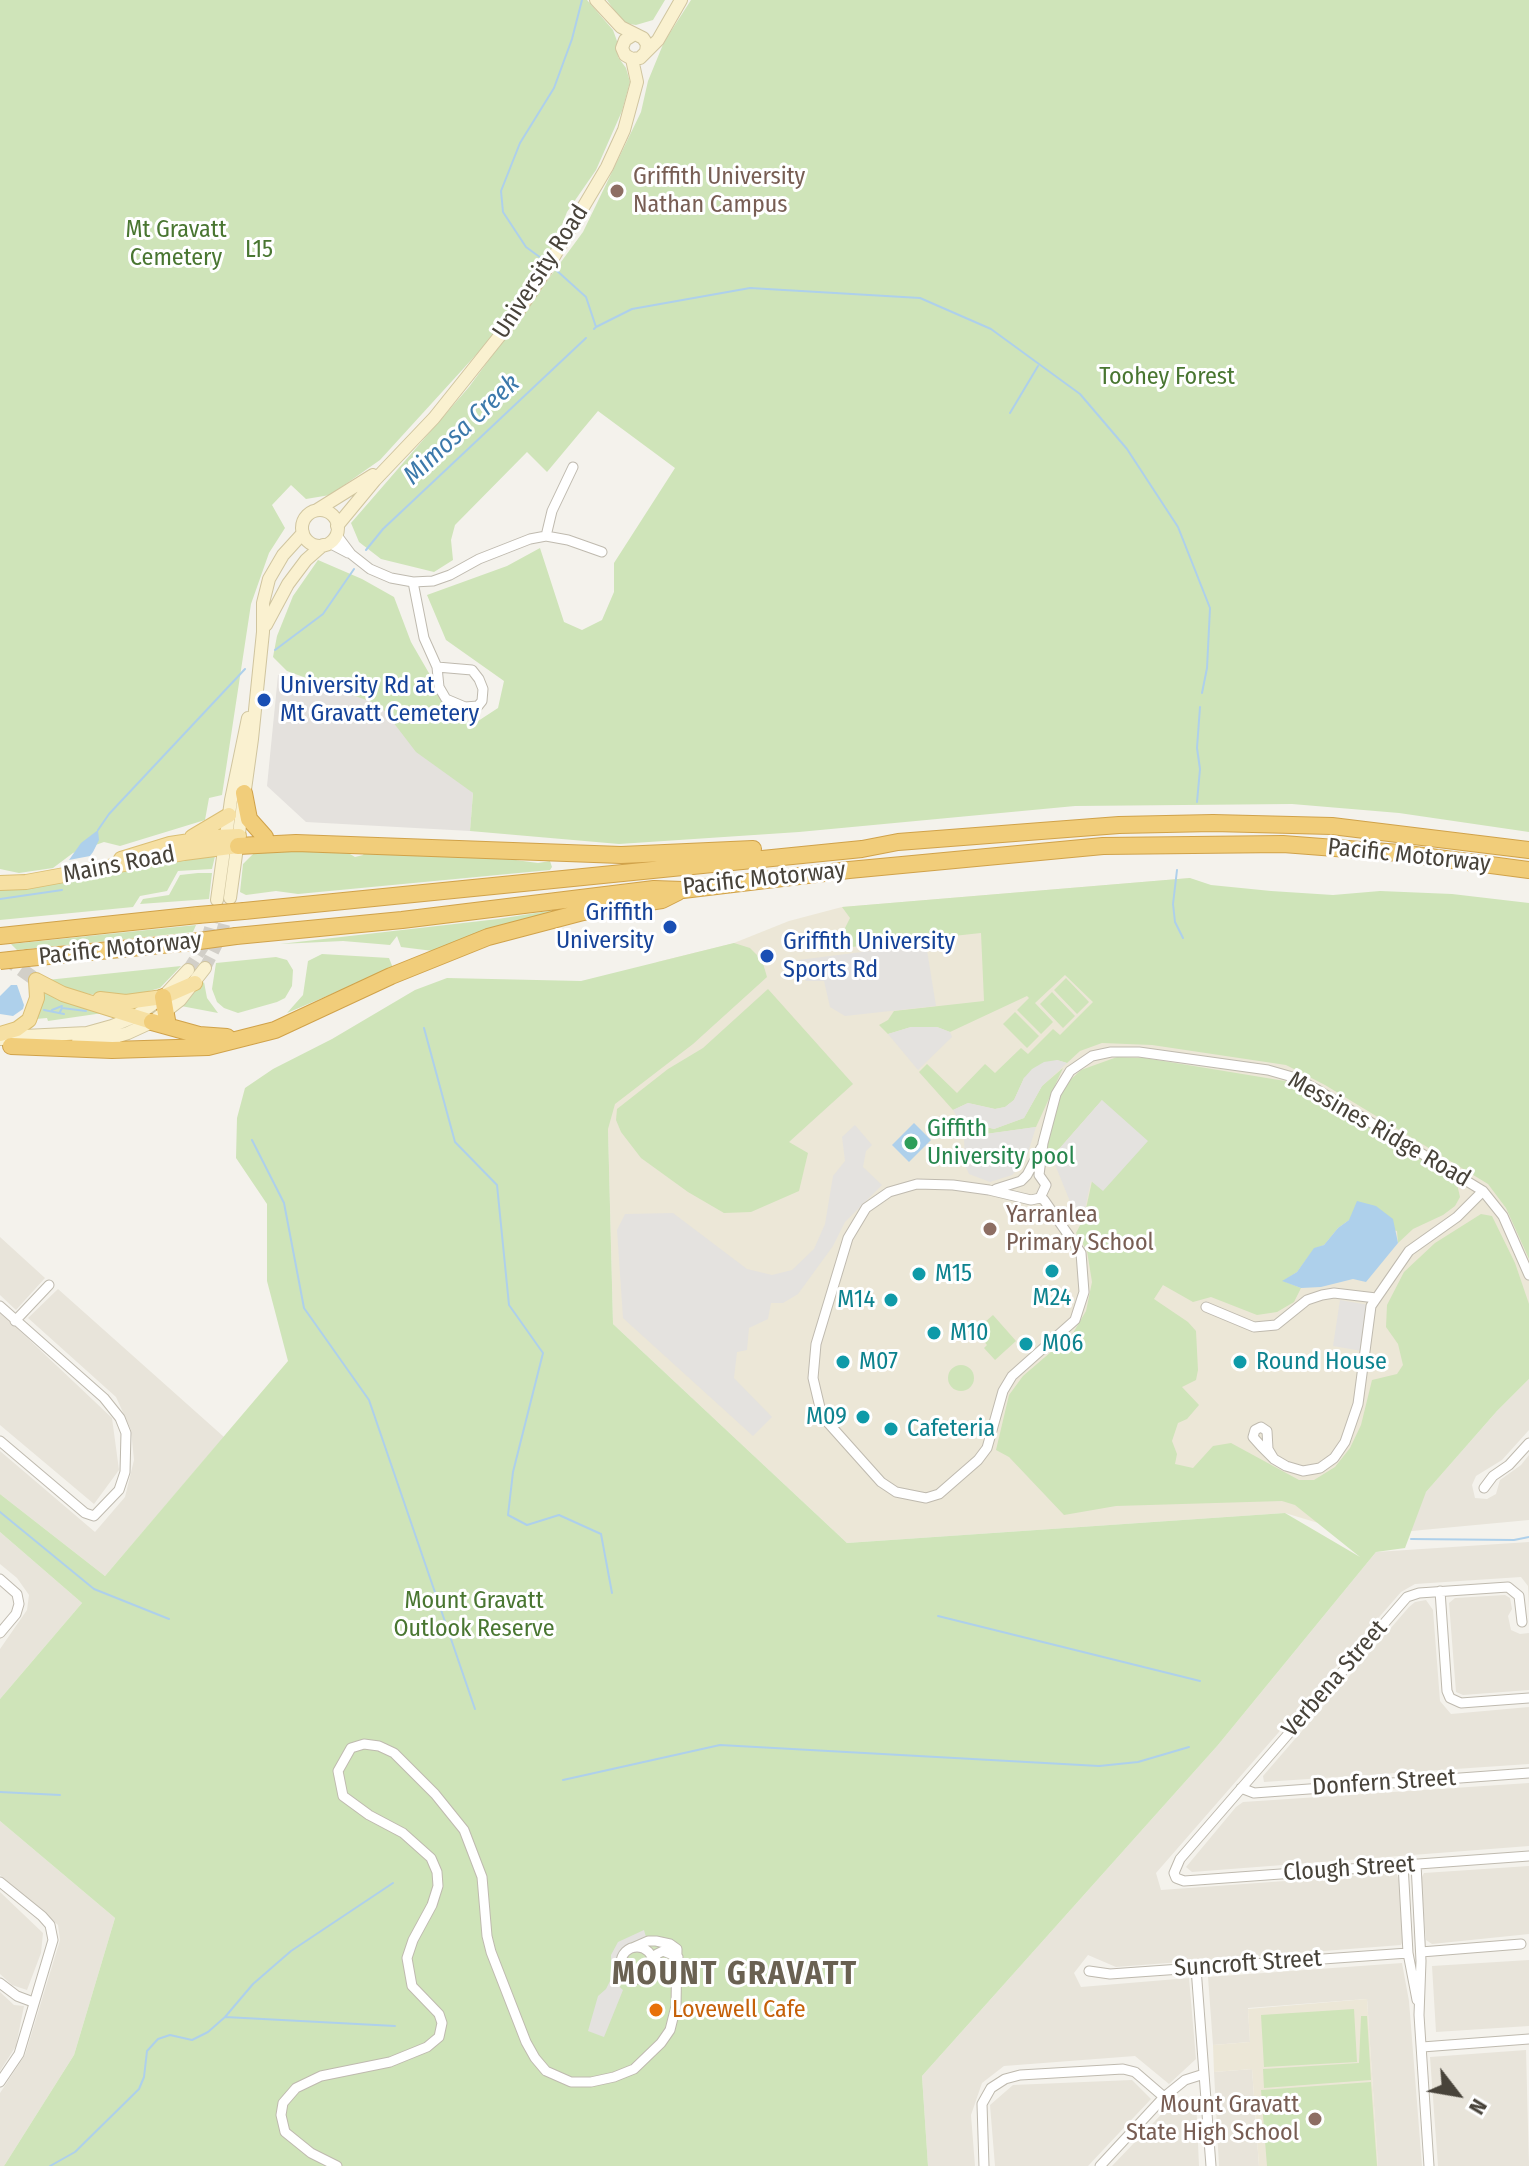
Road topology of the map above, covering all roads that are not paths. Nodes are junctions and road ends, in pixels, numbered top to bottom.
1 (596, 0) edge
2 (674, 0) edge
3 (681, 0) edge
4 (632, 38) junction
5 (641, 56) junction
6 (395, 459) junction
7 (573, 467) dead end
8 (317, 510) junction
9 (303, 533) junction
10 (546, 536) junction
11 (331, 537) junction
12 (602, 552) dead end
13 (413, 582) junction
14 (263, 632) junction
15 (437, 667) junction
16 (255, 696) junction
17 (244, 793) junction
18 (229, 815) junction
19 (265, 837) junction
20 (189, 840) junction
21 (232, 841) junction
22 (898, 842) junction
23 (296, 843) junction
24 (1529, 850) edge
25 (102, 867) junction
26 (1529, 870) edge
27 (0, 883) edge
28 (683, 890) junction
29 (224, 899) tunnel mouth
30 (0, 936) edge
31 (0, 961) edge
32 (205, 968) tunnel mouth
33 (192, 976) joint
34 (78, 999) junction
35 (162, 1014) junction
36 (134, 1017) junction
37 (236, 1038) junction
38 (3, 1042) edge
39 (1043, 1143) junction
40 (1039, 1175) junction
41 (1024, 1178) junction
42 (989, 1190) junction
43 (1483, 1191) junction
44 (1025, 1197) junction
45 (1040, 1198) junction
46 (1529, 1275) edge
47 (49, 1285) dead end
48 (1376, 1298) junction
49 (0, 1306) edge
50 (1206, 1307) dead end
51 (15, 1321) junction
52 (0, 1441) edge
53 (1529, 1443) edge
54 (1274, 1459) dead end
55 (1484, 1488) dead end
56 (0, 1579) edge
57 (1440, 1591) junction
58 (1522, 1622) dead end
59 (0, 1633) edge
60 (1529, 1698) edge
61 (1529, 1773) edge
62 (1241, 1788) junction
63 (1529, 1856) edge
64 (1403, 1864) junction
65 (1416, 1864) junction
66 (1174, 1873) joint
67 (0, 1882) edge
68 (1521, 1944) dead end
69 (632, 1948) junction
70 (1421, 1952) junction
71 (1408, 1953) junction
72 (678, 1957) junction
73 (653, 1962) junction
74 (1196, 1968) junction
75 (1089, 1971) dead end
76 (0, 1983) edge
77 (33, 2002) junction
78 (1419, 2015) junction
79 (1529, 2039) edge
80 (1422, 2047) junction
81 (1204, 2074) junction
82 (0, 2082) edge
83 (1164, 2097) junction
84 (337, 2166) edge
85 (984, 2166) edge
86 (1100, 2166) edge
87 (1211, 2166) edge
88 (1429, 2166) edge

1 - 4 street
2 - 4 street
3 - 5 street
4 - 5 street
4 - 5 street
5 - 6 street, University Road
6 - 8 street, University Road
6 - 11 street, University Road
7 - 10 street
8 - 9 street
8 - 11 street
9 - 11 street
9 - 14 street, University Road
10 - 12 street
10 - 13 street
11 - 13 street
11 - 14 street, University Road
13 - 15 street
14 - 16 street, University Road
15 - 15 street
16 - 17 street, University Road
16 - 18 street, University Road
17 - 19 highway
17 - 21 street, University Road
18 - 20 main road
18 - 21 street, University Road
19 - 21 highway
19 - 23 highway
20 - 21 main road
20 - 25 main road
21 - 23 highway
21 - 25 main road, Mains Road
21 - 29 street
22 - 23 highway
22 - 24 highway, Pacific Motorway
22 - 30 highway, Pacific Motorway, bridge
25 - 27 main road, Mains Road
26 - 28 highway, Pacific Motorway
28 - 31 highway, Pacific Motorway, bridge
28 - 37 highway
32 - 33 street
33 - 35 main road
34 - 35 main road
34 - 36 main road
34 - 38 main road
35 - 36 main road
35 - 36 street
35 - 37 highway
35 - 38 street
36 - 38 street
37 - 38 highway
39 - 40 street, Messines Ridge Road
39 - 41 street, Messines Ridge Road
39 - 43 street, Messines Ridge Road
40 - 41 street
40 - 45 street
41 - 42 street
41 - 44 street
42 - 44 street
42 - 45 street
43 - 46 street, Messines Ridge Road
43 - 48 street
44 - 45 street
47 - 51 street
48 - 50 street
48 - 54 street
49 - 51 street
51 - 52 street
53 - 55 street
56 - 59 street
57 - 58 street, Verbena Street
57 - 60 street
57 - 62 street, Verbena Street
61 - 62 street, Donfern Street
62 - 66 street, Verbena Street
63 - 65 street, Clough Street
64 - 65 street, Clough Street
64 - 66 street, Clough Street
64 - 71 street
65 - 70 street
67 - 77 street
68 - 70 street
69 - 72 street
69 - 73 street
69 - 73 street
70 - 78 street
71 - 74 street, Suncroft Street
71 - 78 street
72 - 73 street
72 - 84 street
74 - 75 street, Suncroft Street
74 - 81 street
76 - 77 street
77 - 82 street
78 - 80 street
79 - 80 street
80 - 88 street
81 - 83 street
81 - 87 street
83 - 85 street
83 - 86 street

